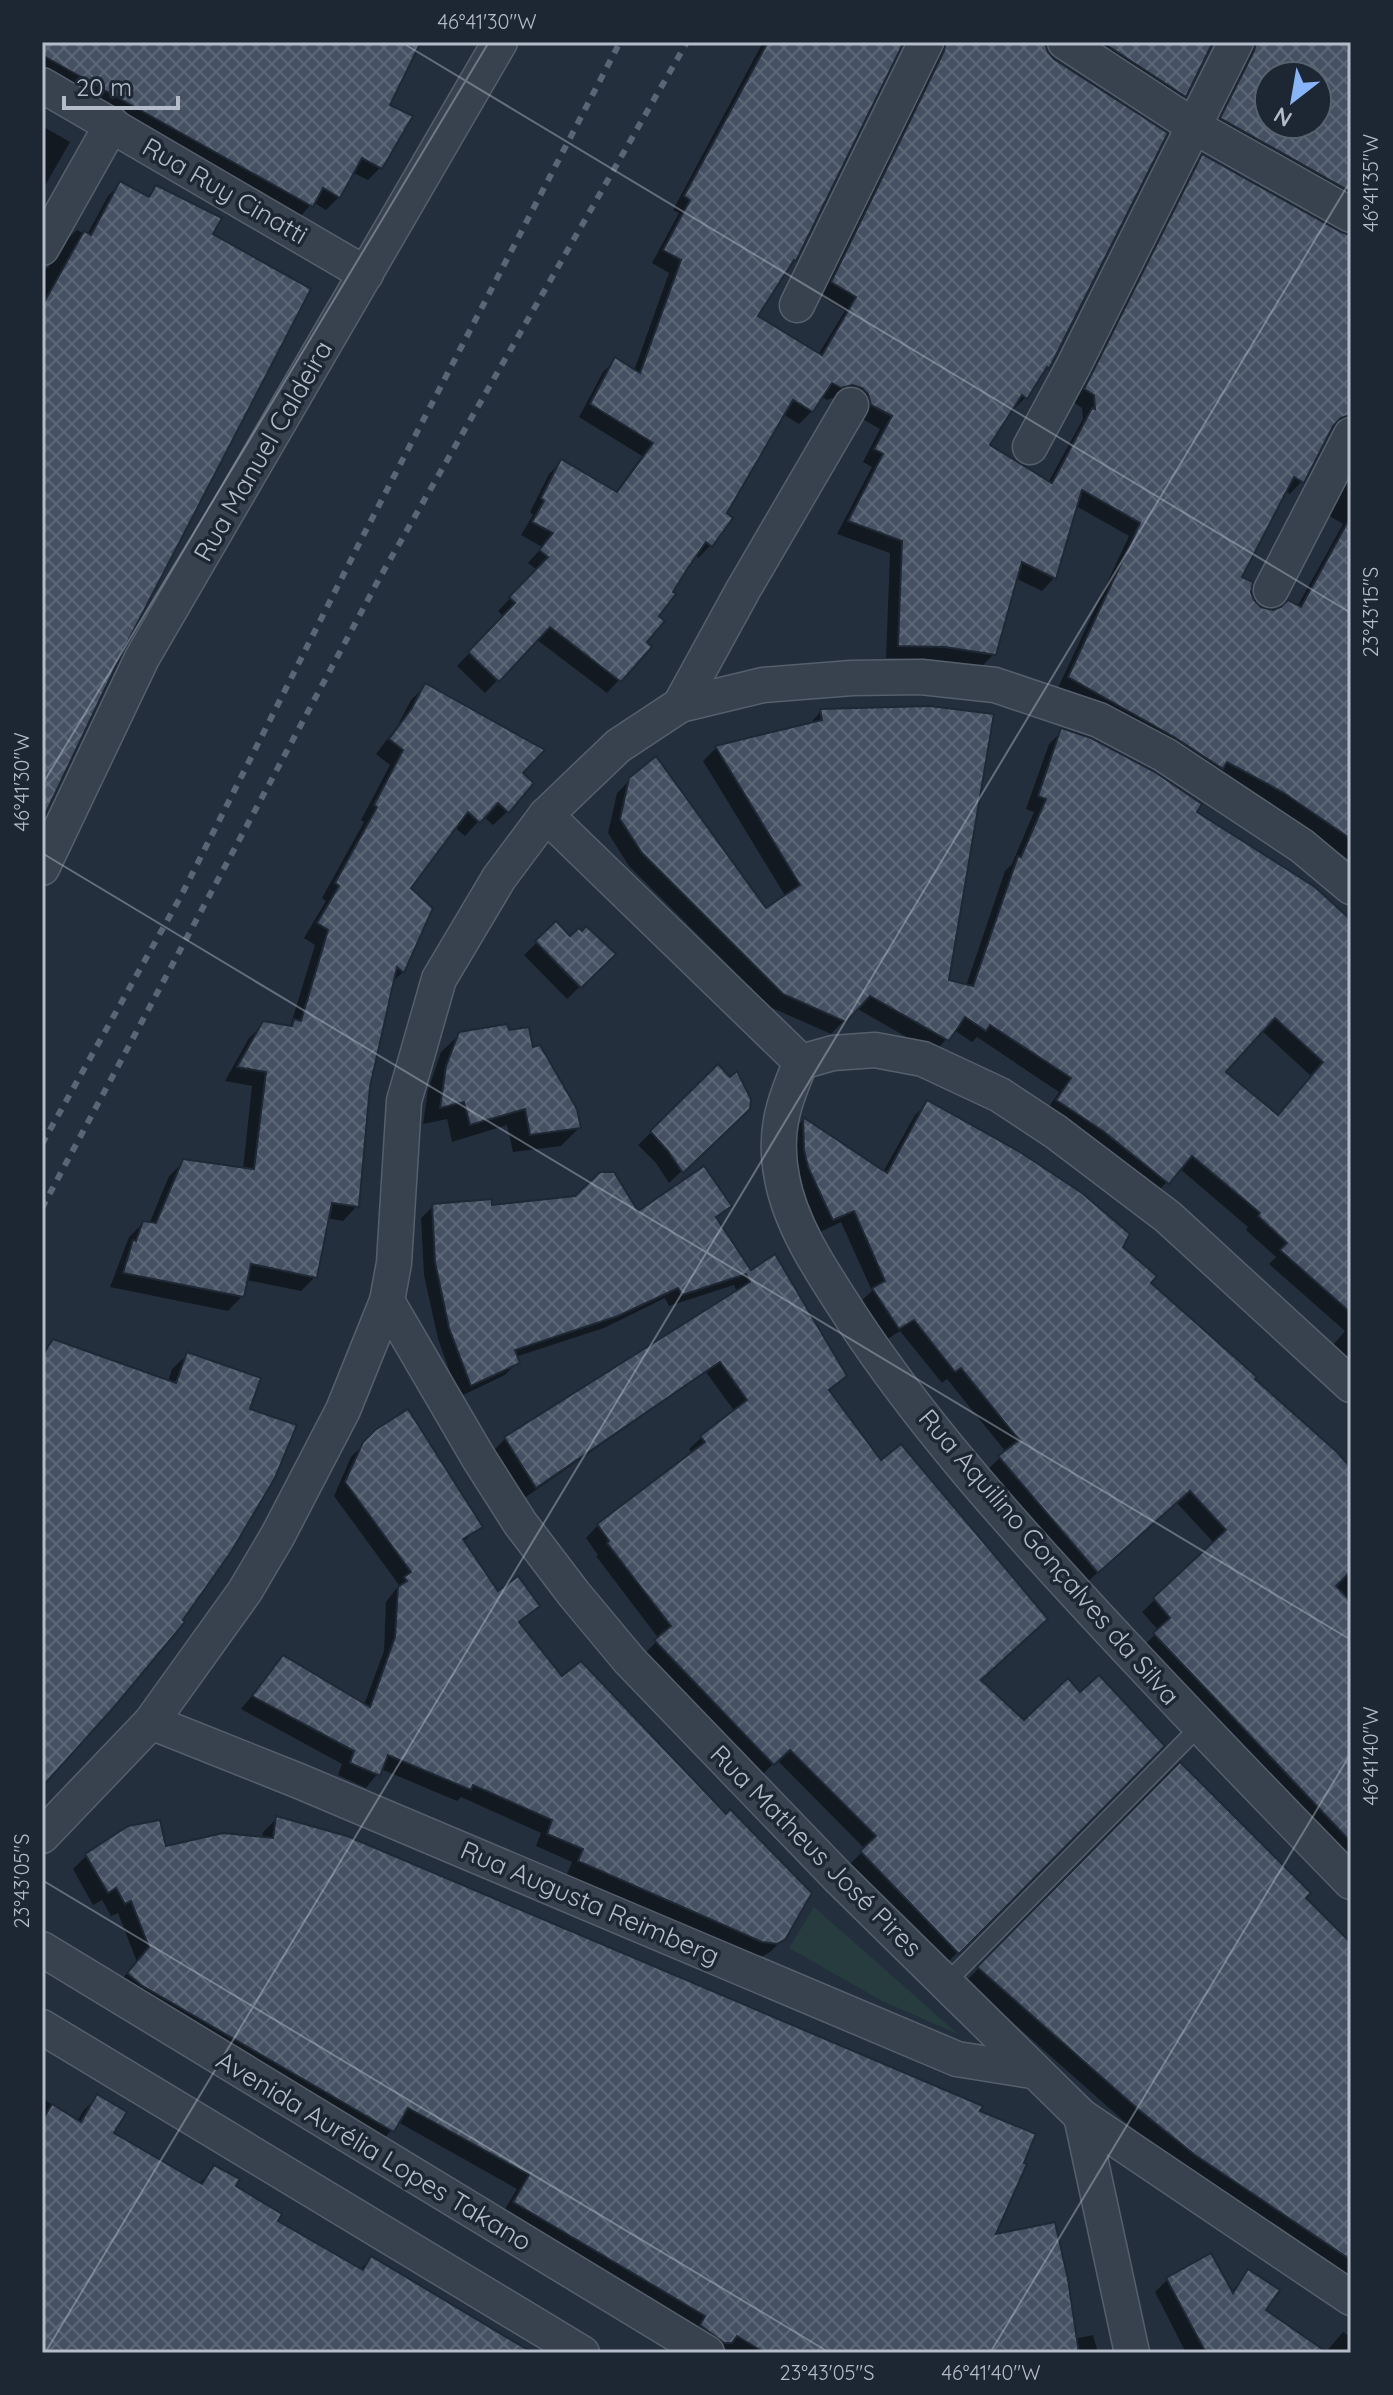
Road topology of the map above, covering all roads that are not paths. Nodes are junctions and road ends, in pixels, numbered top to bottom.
1 (500, 42) edge
2 (926, 42) edge
3 (1065, 42) edge
4 (1236, 42) edge
5 (42, 85) edge
6 (112, 124) junction
7 (1195, 127) junction
8 (1351, 215) edge
9 (42, 248) edge
10 (366, 274) junction
11 (797, 305) dead end
12 (851, 405) dead end
13 (1351, 435) edge
14 (1030, 447) dead end
15 (1271, 590) dead end
16 (680, 705) junction
17 (546, 815) junction
18 (42, 868) edge
19 (1351, 887) edge
20 (801, 1062) junction
21 (387, 1301) junction
22 (1351, 1385) edge
23 (151, 1722) junction
24 (1199, 1727) junction
25 (42, 1836) edge
26 (1351, 1882) edge
27 (42, 1949) edge
28 (947, 1982) junction
29 (42, 2027) edge
30 (1032, 2071) junction
31 (1081, 2116) junction
32 (1351, 2298) edge
33 (582, 2353) edge
34 (707, 2353) edge
35 (1132, 2353) edge

1 - 10 street, Rua Manuel Caldeira
2 - 11 street
3 - 7 street
4 - 7 street
5 - 6 street, Rua Ruy Cinatti
6 - 9 street
6 - 10 street, Rua Ruy Cinatti
7 - 8 street
7 - 14 street
10 - 18 street, Rua Manuel Caldeira
12 - 16 street
13 - 15 street
16 - 17 street
16 - 19 street
17 - 20 street
17 - 21 street
20 - 22 street
20 - 24 street, Rua Aquilino Gonçalves da Silva
21 - 23 street
21 - 28 street, Rua Matheus José Pires
23 - 25 street
23 - 30 street, Rua Augusta Reimberg
24 - 26 street, Rua Aquilino Gonçalves da Silva
24 - 28 lane
27 - 34 street, Avenida Aurélia Lopes Takano
28 - 30 street, Rua Matheus José Pires
29 - 33 street
30 - 31 street, Rua Matheus José Pires
31 - 32 street, Rua Matheus José Pires
31 - 35 street

